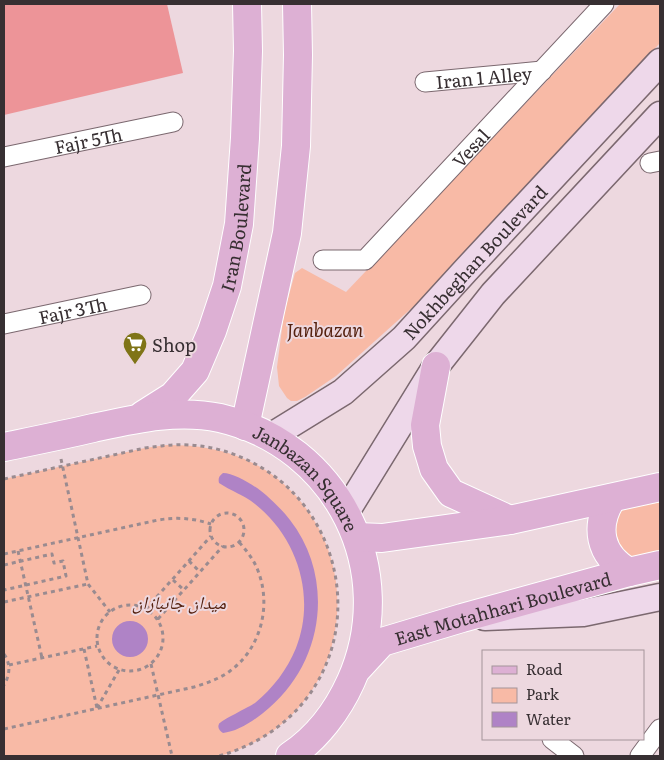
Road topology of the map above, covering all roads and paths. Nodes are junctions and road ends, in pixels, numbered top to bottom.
1 (247, 4) edge
2 (297, 4) edge
3 (604, 4) edge
4 (660, 62) edge
5 (542, 71) junction
6 (425, 82) dead end
7 (660, 115) edge
8 (173, 122) dead end
9 (4, 157) edge
10 (323, 260) dead end
11 (141, 295) dead end
12 (4, 324) edge
13 (436, 366) junction
14 (139, 418) junction
15 (245, 426) junction
16 (56, 436) junction
17 (270, 437) junction
18 (4, 448) edge
19 (62, 466) junction
20 (4, 479) edge
21 (660, 488) edge
22 (612, 498) junction
23 (346, 512) junction
24 (510, 520) junction
25 (211, 524) junction
26 (211, 536) junction
27 (78, 537) junction
28 (357, 537) junction
29 (238, 542) junction
30 (223, 546) junction
31 (18, 551) junction
32 (4, 554) edge
33 (20, 561) junction
34 (189, 562) junction
35 (4, 565) edge
36 (660, 565) edge
37 (200, 572) junction
38 (629, 572) junction
39 (172, 580) junction
40 (88, 584) junction
41 (26, 585) junction
42 (4, 590) edge
43 (184, 590) junction
44 (28, 597) junction
45 (660, 597) edge
46 (4, 602) edge
47 (146, 609) junction
48 (110, 612) junction
49 (462, 618) junction
50 (158, 619) junction
51 (97, 646) junction
52 (84, 649) junction
53 (4, 654) edge
54 (42, 658) junction
55 (151, 664) junction
56 (9, 665) junction
57 (357, 669) junction
58 (120, 670) junction
59 (4, 685) edge
60 (158, 695) junction
61 (97, 708) junction
62 (4, 729) edge
63 (660, 729) edge
64 (553, 740) edge
65 (172, 756) edge
66 (219, 756) edge
67 (290, 756) edge
68 (574, 756) edge
69 (640, 756) edge

1 - 14 main road, Iran Boulevard
2 - 15 main road
3 - 5 street, Vesal
4 - 17 main road, Nokhbeghan Boulevard
5 - 6 street, Iran 1 Alley
5 - 10 street, Vesal
7 - 13 main road, Nokhbeghan Boulevard
8 - 9 street, Fajr 5Th
11 - 12 street, Fajr 3Th
13 - 23 main road, Nokhbeghan Boulevard
13 - 24 main road
14 - 15 main road, Janbazan Square
14 - 16 main road, Janbazan Square
15 - 17 main road, Janbazan Square
16 - 18 main road, Janbazan Square
16 - 19 path
17 - 23 main road, Janbazan Square
19 - 20 path
19 - 27 path
19 - 66 path
21 - 22 main road
22 - 24 main road
22 - 38 main road
23 - 28 main road, Janbazan Square
24 - 28 main road
25 - 26 path
25 - 27 path
25 - 29 path
26 - 30 path
26 - 34 path
27 - 31 path
27 - 40 path
28 - 57 main road, Janbazan Square
29 - 30 path
29 - 60 path
30 - 37 path
31 - 32 path
31 - 33 path
33 - 35 path
33 - 41 path
33 - 41 path
34 - 37 path
34 - 39 path
36 - 38 main road, East Motahhari Boulevard
37 - 43 path
38 - 49 main road, East Motahhari Boulevard
39 - 43 path
39 - 47 path
40 - 44 path
40 - 48 path
41 - 42 path
41 - 44 path
43 - 50 path
44 - 46 path
44 - 54 path
45 - 49 main road
47 - 48 path
47 - 50 path
48 - 51 path
49 - 57 main road, East Motahhari Boulevard
50 - 55 path
51 - 52 path
51 - 58 path
52 - 54 path
52 - 61 path
53 - 56 path
54 - 56 path
55 - 58 path
55 - 60 path
56 - 59 path
57 - 67 main road, Janbazan Square
58 - 61 path
60 - 61 path
60 - 65 path
61 - 62 path
63 - 69 street
64 - 68 street

